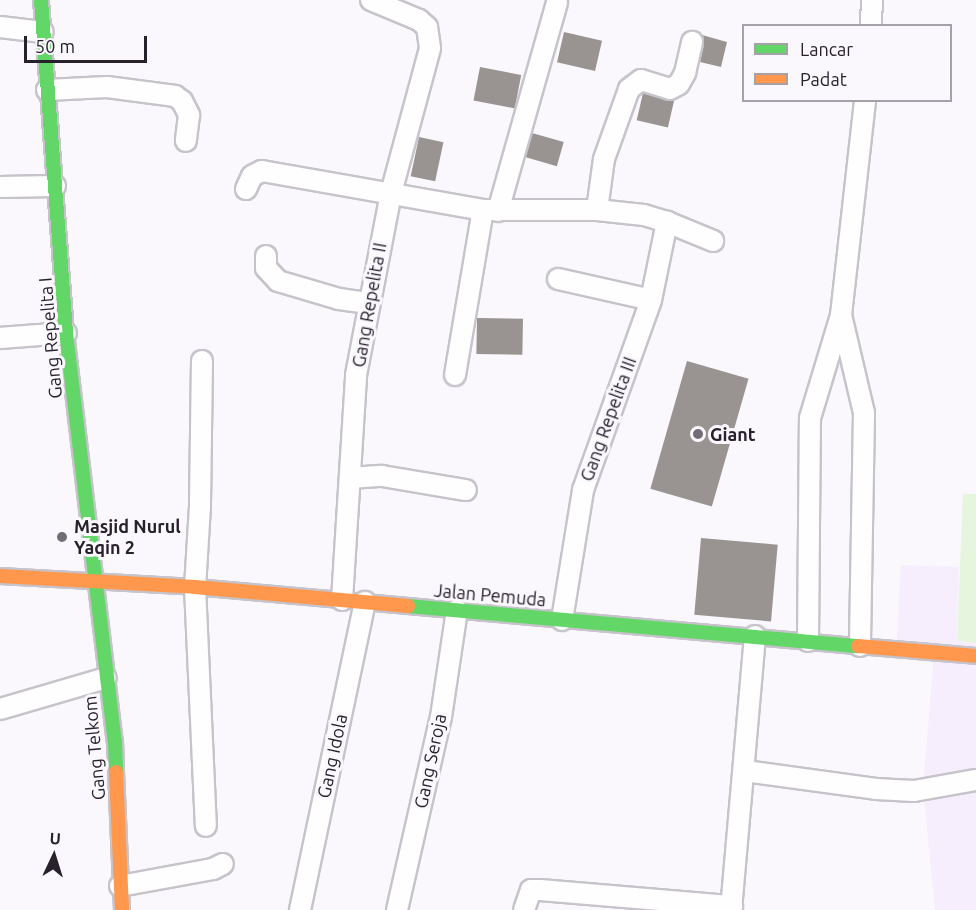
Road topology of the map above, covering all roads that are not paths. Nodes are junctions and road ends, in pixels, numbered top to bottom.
1 (41, 0) edge
2 (371, 0) edge
3 (872, 0) edge
4 (557, 2) dead end
5 (870, 24) edge
6 (0, 27) edge
7 (42, 32) junction
8 (692, 42) dead end
9 (47, 90) junction
10 (865, 102) edge
11 (186, 141) dead end
12 (55, 186) junction
13 (0, 187) edge
14 (246, 189) dead end
15 (391, 193) junction
16 (490, 210) junction
17 (597, 210) junction
18 (667, 222) junction
19 (713, 241) dead end
20 (266, 256) dead end
21 (558, 279) dead end
22 (651, 300) junction
23 (369, 303) junction
24 (840, 315) junction
25 (66, 333) junction
26 (0, 338) edge
27 (202, 361) dead end
28 (455, 375) dead end
29 (350, 478) junction
30 (466, 490) dead end
31 (0, 576) edge
32 (94, 583) junction
33 (195, 587) junction
34 (342, 600) junction
35 (365, 602) junction
36 (457, 610) junction
37 (562, 620) junction
38 (755, 636) junction
39 (808, 641) junction
40 (861, 646) junction
41 (976, 656) edge
42 (106, 678) junction
43 (0, 709) edge
44 (745, 771) junction
45 (976, 780) edge
46 (206, 826) dead end
47 (223, 864) dead end
48 (120, 886) junction
49 (731, 908) edge
50 (122, 910) edge
51 (300, 910) edge
52 (397, 910) edge
53 (524, 910) edge

1 - 7 main road, Gang Repelita I
2 - 15 street, Gang Repelita II
3 - 5 street
4 - 16 street
6 - 7 street
7 - 9 main road, Gang Repelita I
8 - 17 street
9 - 11 street
9 - 12 main road, Gang Repelita I
10 - 24 street
12 - 13 street
12 - 25 main road, Gang Repelita I
14 - 15 street
15 - 16 street
15 - 23 street, Gang Repelita II
16 - 17 street
16 - 28 street
17 - 18 street
18 - 19 street
18 - 22 street, Gang Repelita III
20 - 23 street
21 - 22 street
22 - 37 street, Gang Repelita III
23 - 29 street, Gang Repelita II
24 - 39 street
24 - 40 street
25 - 26 street
25 - 32 main road, Gang Repelita I
27 - 33 street
29 - 30 street
29 - 34 street, Gang Repelita II
31 - 32 main road, Jalan Pemuda
32 - 33 main road, Jalan Pemuda
32 - 42 main road, Gang Telkom
33 - 34 main road, Jalan Pemuda
33 - 46 street
34 - 35 main road, Jalan Pemuda
35 - 36 main road, Jalan Pemuda
35 - 51 street, Gang Idola
36 - 37 main road, Jalan Pemuda
36 - 52 street, Gang Seroja
37 - 38 main road, Jalan Pemuda
38 - 39 main road, Jalan Pemuda
38 - 44 street
39 - 40 main road, Jalan Pemuda
40 - 41 main road, Jalan Pemuda
42 - 43 street
42 - 48 main road, Gang Telkom
44 - 45 street
44 - 49 street
47 - 48 street
48 - 50 main road, Gang Telkom
49 - 53 street

